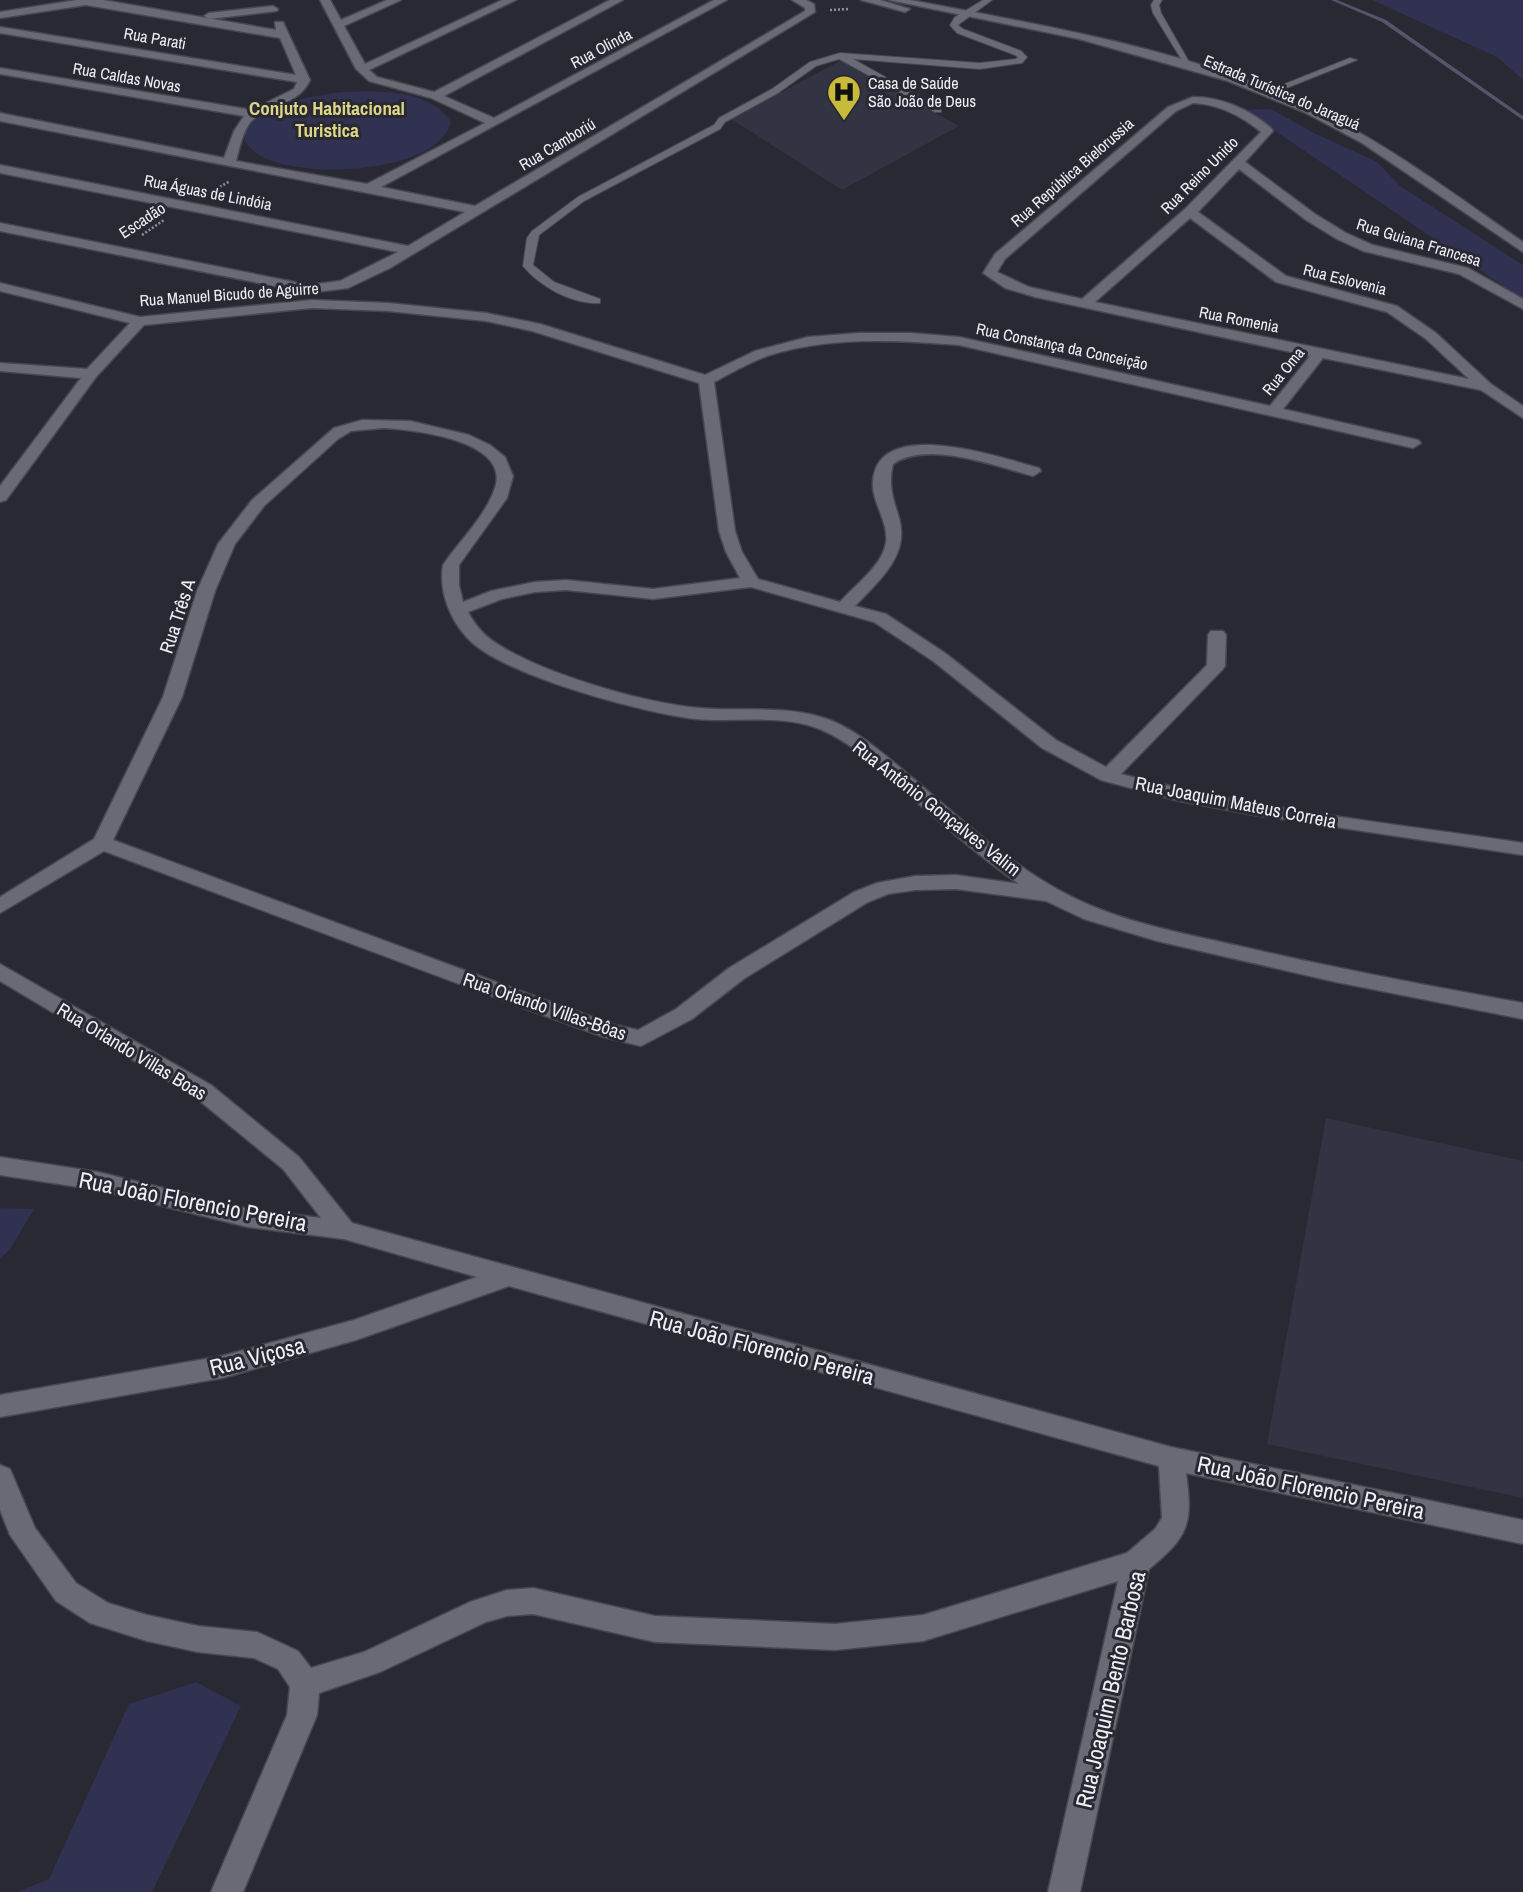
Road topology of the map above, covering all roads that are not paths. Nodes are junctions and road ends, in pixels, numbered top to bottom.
1 (100, 0) edge
2 (325, 0) edge
3 (396, 0) edge
4 (511, 0) edge
5 (618, 0) edge
6 (722, 0) edge
7 (797, 0) edge
8 (866, 0) edge
9 (894, 0) edge
10 (988, 0) edge
11 (1158, 0) edge
12 (87, 2) junction
13 (271, 4) edge
14 (0, 15) edge
15 (962, 16) junction
16 (183, 19) junction
17 (338, 25) junction
18 (0, 30) edge
19 (284, 35) junction
20 (839, 56) junction
21 (1353, 60) dead end
22 (1189, 65) junction
23 (362, 69) junction
24 (0, 71) edge
25 (304, 80) junction
26 (1266, 93) junction
27 (435, 96) junction
28 (1182, 103) joint
29 (938, 110) dead end
30 (250, 113) junction
31 (0, 117) edge
32 (494, 123) junction
33 (1394, 159) junction
34 (1237, 162) junction
35 (229, 163) junction
36 (0, 169) edge
37 (369, 188) junction
38 (475, 210) junction
39 (1190, 212) junction
40 (0, 227) edge
41 (1523, 248) edge
42 (409, 250) junction
43 (990, 273) joint
44 (0, 287) edge
45 (596, 301) dead end
46 (1085, 303) junction
47 (1523, 305) edge
48 (140, 321) junction
49 (1320, 353) junction
50 (0, 367) edge
51 (91, 374) junction
52 (706, 380) junction
53 (1486, 387) junction
54 (1273, 412) junction
55 (1523, 413) edge
56 (336, 433) joint
57 (1413, 443) dead end
58 (1033, 471) dead end
59 (0, 497) edge
60 (751, 582) junction
61 (845, 607) junction
62 (459, 610) junction
63 (1217, 635) dead end
64 (1108, 776) junction
65 (102, 843) junction
66 (1523, 849) edge
67 (1051, 895) junction
68 (0, 906) edge
69 (0, 971) edge
70 (1523, 1011) edge
71 (0, 1166) edge
72 (344, 1230) junction
73 (507, 1277) junction
74 (0, 1406) edge
75 (1171, 1458) junction
76 (0, 1477) edge
77 (1523, 1532) edge
78 (1136, 1563) junction
79 (305, 1684) junction
80 (227, 1892) edge
81 (1064, 1892) edge

1 - 12 street
2 - 17 street
3 - 17 street
4 - 23 street
5 - 27 street
6 - 32 street, Rua Olinda
7 - 38 street, Rua Camboriú
8 - 15 street, Estrada Turística do Jaraguá
9 - 15 street, Estrada Turística do Jaraguá
10 - 15 lane
11 - 22 lane
12 - 14 street
12 - 16 street
13 - 16 street
13 - 19 street
15 - 20 lane
15 - 22 street, Estrada Turística do Jaraguá
15 - 33 street, Estrada Turística do Jaraguá
16 - 19 street
17 - 23 street
18 - 25 street, Rua Parati
19 - 25 street
20 - 29 lane
20 - 45 lane
21 - 26 lane
22 - 26 street, Estrada Turística do Jaraguá
23 - 27 street
24 - 30 street, Rua Caldas Novas
25 - 30 street
26 - 33 street, Estrada Turística do Jaraguá
27 - 32 street
28 - 34 street, Rua Reino Unido
28 - 43 street, Rua República Bielorussia
30 - 35 street
31 - 35 street, Rua Águas de Lindóia
32 - 37 street, Rua Olinda
33 - 41 street, Estrada Turística do Jaraguá
34 - 39 street, Rua Reino Unido
34 - 47 street, Rua Guiana Francesa
35 - 37 street, Rua Águas de Lindóia
36 - 42 street, Rua Águas de Lindóia
37 - 38 street
38 - 42 street, Rua Camboriú
39 - 46 street, Rua Reino Unido
39 - 53 street, Rua Eslovenia
40 - 42 street, Rua Camboriú
43 - 46 street, Rua Romenia
44 - 48 street, Rua Manuel Bicudo de Aguirre
46 - 49 street, Rua Romenia
48 - 51 street
48 - 52 street, Rua Manuel Bicudo de Aguirre
49 - 53 street, Rua Romenia
49 - 54 street, Rua Oma
50 - 51 street
51 - 59 street
52 - 54 street, Rua Constança da Conceição
52 - 60 street
53 - 55 street
54 - 57 street, Rua Constança da Conceição
56 - 62 street, Rua Antônio Gonçalves Valim
56 - 65 street, Rua Três A
58 - 61 street
60 - 61 street, Rua Joaquim Mateus Correia
60 - 62 street, Rua Joaquim Mateus Correia
61 - 64 street, Rua Joaquim Mateus Correia
62 - 67 street, Rua Antônio Gonçalves Valim
63 - 64 street
64 - 66 street, Rua Joaquim Mateus Correia
65 - 67 street, Rua Orlando Villas-Bôas
65 - 68 street
67 - 70 street, Rua Antônio Gonçalves Valim
69 - 72 street, Rua Orlando Villas Boas
71 - 72 street, Rua João Florencio Pereira
72 - 73 street, Rua João Florencio Pereira
73 - 74 street, Rua Viçosa
73 - 75 street, Rua João Florencio Pereira
75 - 77 street, Rua João Florencio Pereira
75 - 78 street, Rua Joaquim Bento Barbosa
76 - 79 street
78 - 79 street
78 - 81 street, Rua Joaquim Bento Barbosa
79 - 80 street

